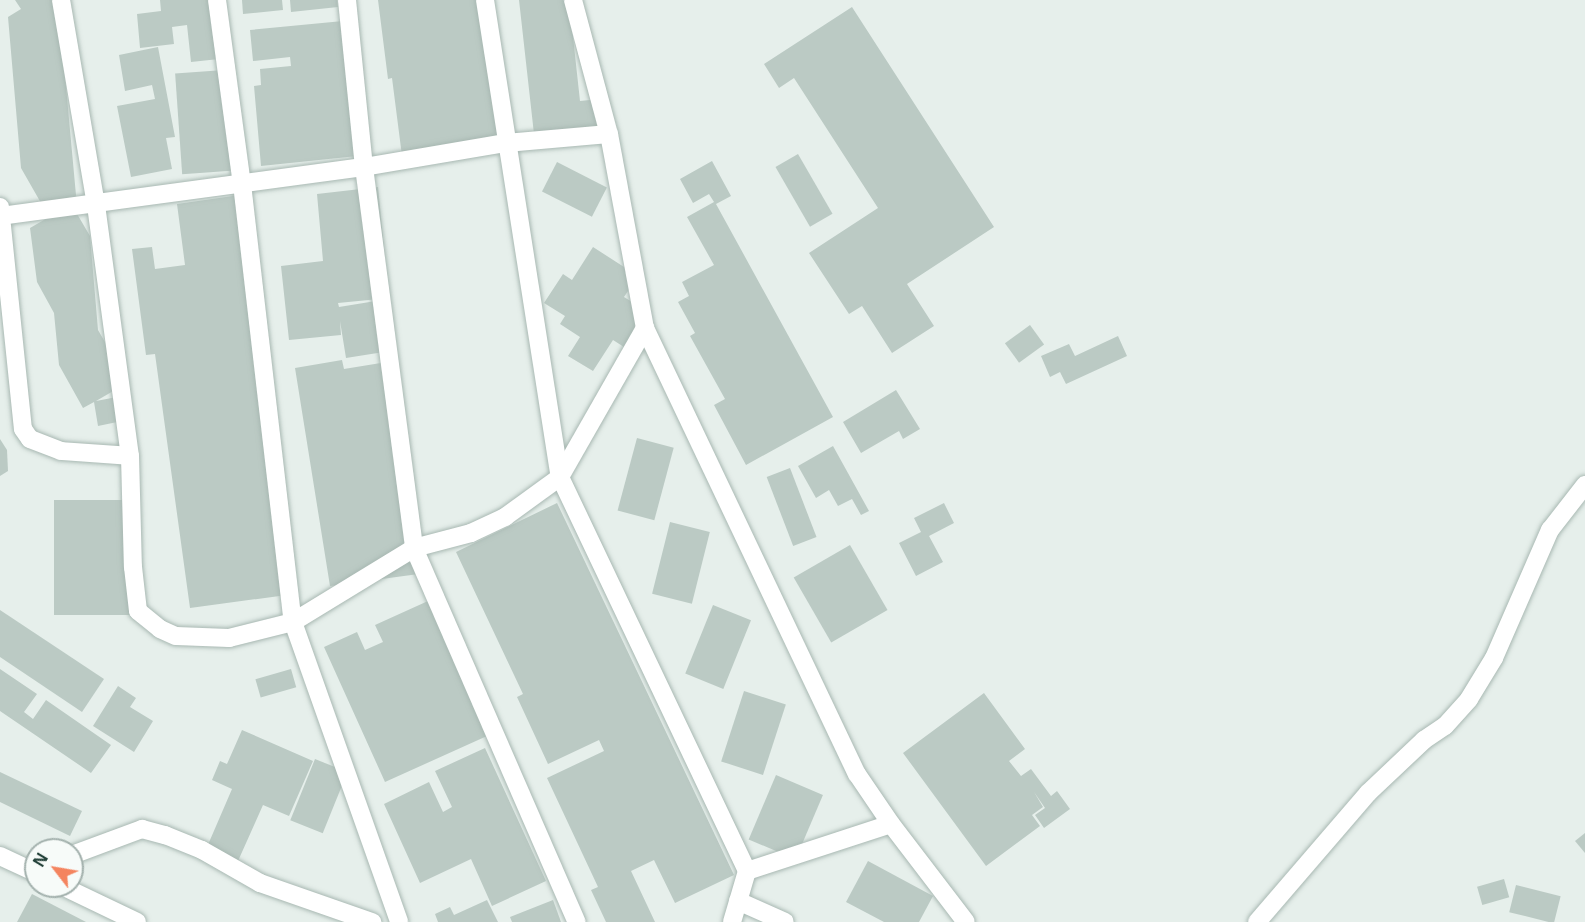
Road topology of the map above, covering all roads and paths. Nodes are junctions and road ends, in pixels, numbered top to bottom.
1 (61, 0) edge
2 (217, 0) edge
3 (347, 0) edge
4 (485, 0) edge
5 (573, 0) edge
6 (609, 134) junction
7 (506, 143) junction
8 (364, 167) junction
9 (242, 184) junction
10 (96, 205) junction
11 (1, 212) edge
12 (645, 328) junction
13 (129, 456) junction
14 (560, 477) junction
15 (1585, 485) edge
16 (414, 548) junction
17 (293, 622) junction
18 (891, 824) junction
19 (84, 850) edge
20 (0, 856) edge
21 (24, 867) edge
22 (747, 871) junction
23 (84, 897) edge
24 (738, 901) junction
25 (137, 922) edge
26 (372, 922) edge
27 (399, 922) edge
28 (577, 922) edge
29 (732, 922) edge
30 (785, 922) edge
31 (966, 922) edge
32 (1257, 922) edge

1 - 10 street
2 - 9 street
3 - 8 street
4 - 7 street
5 - 6 street
6 - 7 street
6 - 12 street
7 - 8 street
7 - 14 street
8 - 9 street
8 - 16 street
9 - 10 street
9 - 17 street
10 - 11 street
10 - 13 street
11 - 13 street
12 - 14 street
12 - 18 street
13 - 17 street
14 - 16 street
14 - 22 street
15 - 32 street
16 - 17 street
16 - 28 street
17 - 27 street
18 - 22 street
18 - 31 street
19 - 26 street
20 - 21 street
22 - 24 street
23 - 25 street
24 - 29 street
24 - 30 street

